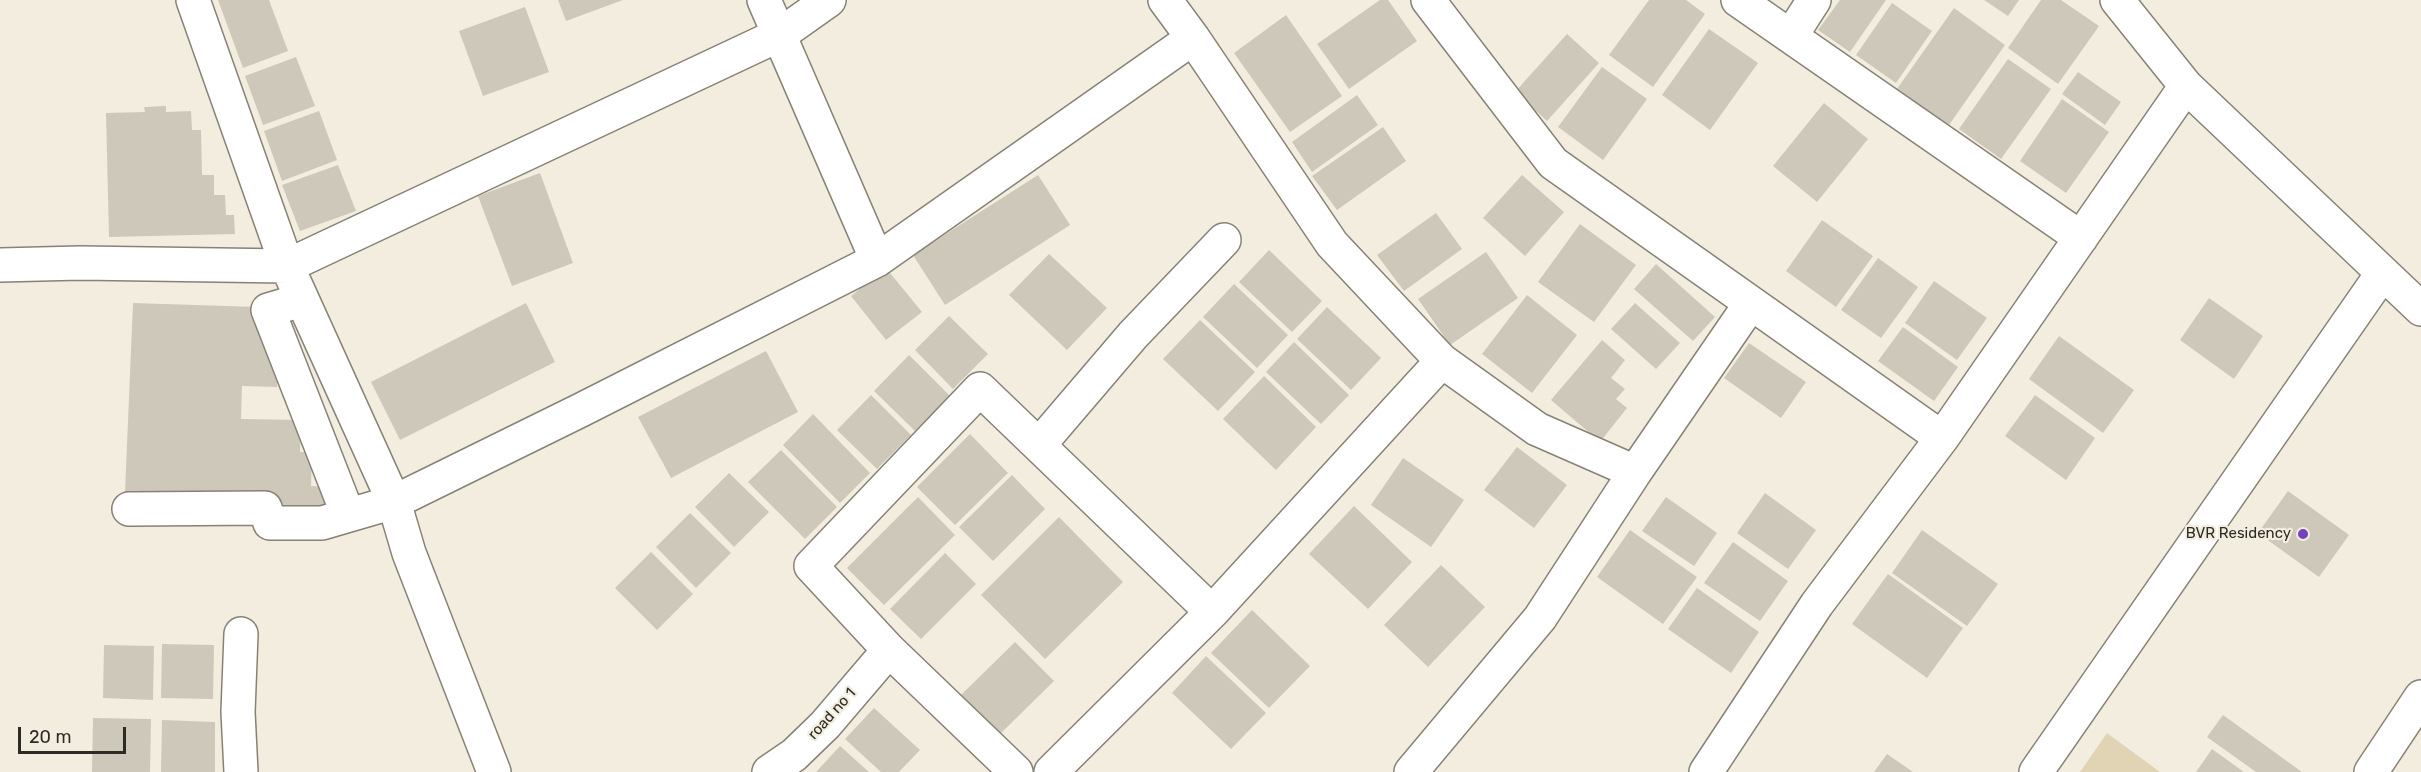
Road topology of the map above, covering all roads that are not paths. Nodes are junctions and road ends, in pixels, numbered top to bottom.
1 (193, 0) edge
2 (765, 0) edge
3 (828, 0) edge
4 (1165, 0) edge
5 (1738, 0) edge
6 (1814, 0) edge
7 (2116, 0) edge
8 (1440, 5) edge
9 (781, 34) junction
10 (1791, 36) junction
11 (1193, 38) junction
12 (2186, 86) junction
13 (2081, 238) junction
14 (1224, 240) dead end
15 (877, 260) junction
16 (0, 265) edge
17 (287, 266) junction
18 (2382, 274) junction
19 (302, 300) junction
20 (1751, 303) junction
21 (2421, 309) edge
22 (1442, 361) junction
23 (1942, 438) junction
24 (1039, 445) junction
25 (1635, 472) junction
26 (394, 502) junction
27 (129, 509) dead end
28 (348, 515) junction
29 (1212, 612) junction
30 (242, 634) dead end
31 (889, 650) junction
32 (2421, 697) edge
33 (241, 772) edge
34 (494, 772) edge
35 (770, 772) edge
36 (1016, 772) edge
37 (1051, 772) edge
38 (1411, 772) edge
39 (1706, 772) edge
40 (2036, 772) edge
41 (2371, 772) edge

1 - 17 street
2 - 9 street
3 - 9 street
4 - 11 street
5 - 10 street
6 - 10 street
7 - 12 street
8 - 20 street
9 - 15 street
9 - 17 street
10 - 13 street
11 - 15 street
11 - 22 street
12 - 13 street
12 - 18 street
13 - 23 street
14 - 24 street
15 - 26 street
16 - 17 street
17 - 19 street
18 - 21 street
18 - 40 street
19 - 26 street
19 - 28 street
20 - 23 street
20 - 25 street
22 - 25 street
22 - 29 street
23 - 39 street
24 - 29 street
24 - 31 street
25 - 38 street
26 - 28 street
26 - 34 street
27 - 28 street
29 - 37 street
30 - 33 street
31 - 35 street, road no 1
31 - 36 street
32 - 41 street

